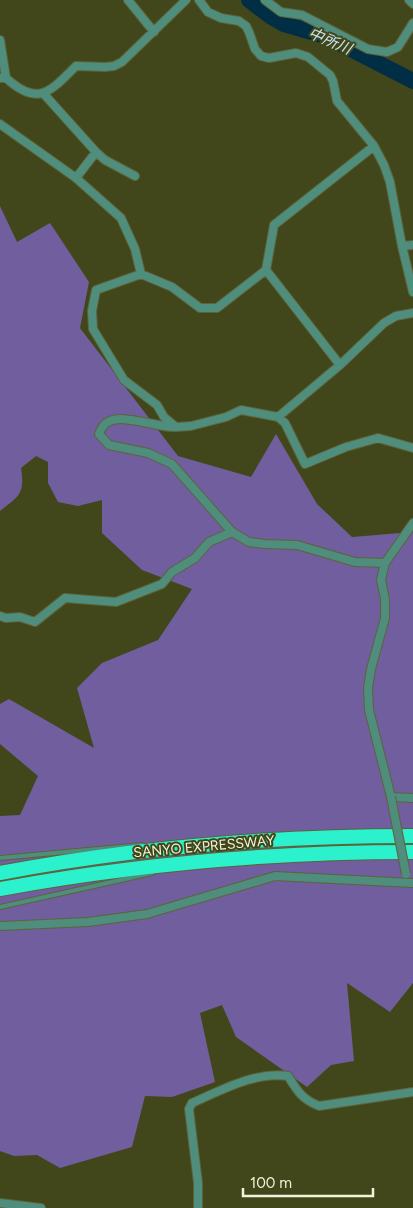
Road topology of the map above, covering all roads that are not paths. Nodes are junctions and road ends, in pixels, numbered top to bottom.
1 (128, 0) edge
2 (186, 0) edge
3 (199, 0) edge
4 (266, 0) edge
5 (409, 0) edge
6 (413, 4) edge
7 (413, 23) edge
8 (154, 32) junction
9 (0, 40) edge
10 (3, 78) edge
11 (42, 93) junction
12 (0, 124) edge
13 (374, 146) junction
14 (96, 152) junction
15 (135, 176) dead end
16 (76, 178) junction
17 (413, 244) edge
18 (402, 246) junction
19 (266, 270) junction
20 (141, 274) junction
21 (413, 292) edge
22 (413, 313) edge
23 (340, 365) junction
24 (278, 416) junction
25 (176, 427) junction
26 (413, 448) edge
27 (413, 523) edge
28 (232, 532) junction
29 (385, 563) junction
30 (0, 616) edge
31 (391, 797) junction
32 (413, 798) edge
33 (413, 836) edge
34 (146, 844) dead end
35 (155, 844) dead end
36 (225, 844) junction
37 (413, 852) edge
38 (270, 856) junction
39 (0, 858) edge
40 (166, 871) dead end
41 (157, 872) dead end
42 (0, 873) edge
43 (412, 886) edge
44 (0, 889) edge
45 (0, 906) edge
46 (0, 926) edge
47 (413, 1092) edge
48 (0, 1203) edge
49 (41, 1208) edge
50 (198, 1208) edge

1 - 8 street
2 - 8 street
3 - 13 street
4 - 7 street
5 - 6 street
8 - 11 street
9 - 10 street
10 - 11 street
11 - 14 street
12 - 16 street
13 - 18 street
13 - 19 street
14 - 15 street
14 - 16 street
16 - 20 street
17 - 18 street
18 - 21 street
19 - 20 street
19 - 23 street
20 - 25 street
22 - 23 street
23 - 24 street
24 - 25 street
24 - 26 street
25 - 28 street
27 - 29 street
28 - 29 street
28 - 30 street
29 - 31 street
31 - 32 street
31 - 43 street, bridge
33 - 36 highway, SANYO EXPRESSWAY
34 - 39 lane
35 - 36 lane
36 - 42 highway, SANYO EXPRESSWAY
37 - 38 highway, SANYO EXPRESSWAY
38 - 40 lane
38 - 44 highway, SANYO EXPRESSWAY
41 - 45 lane
43 - 46 street
47 - 50 street
48 - 49 street

